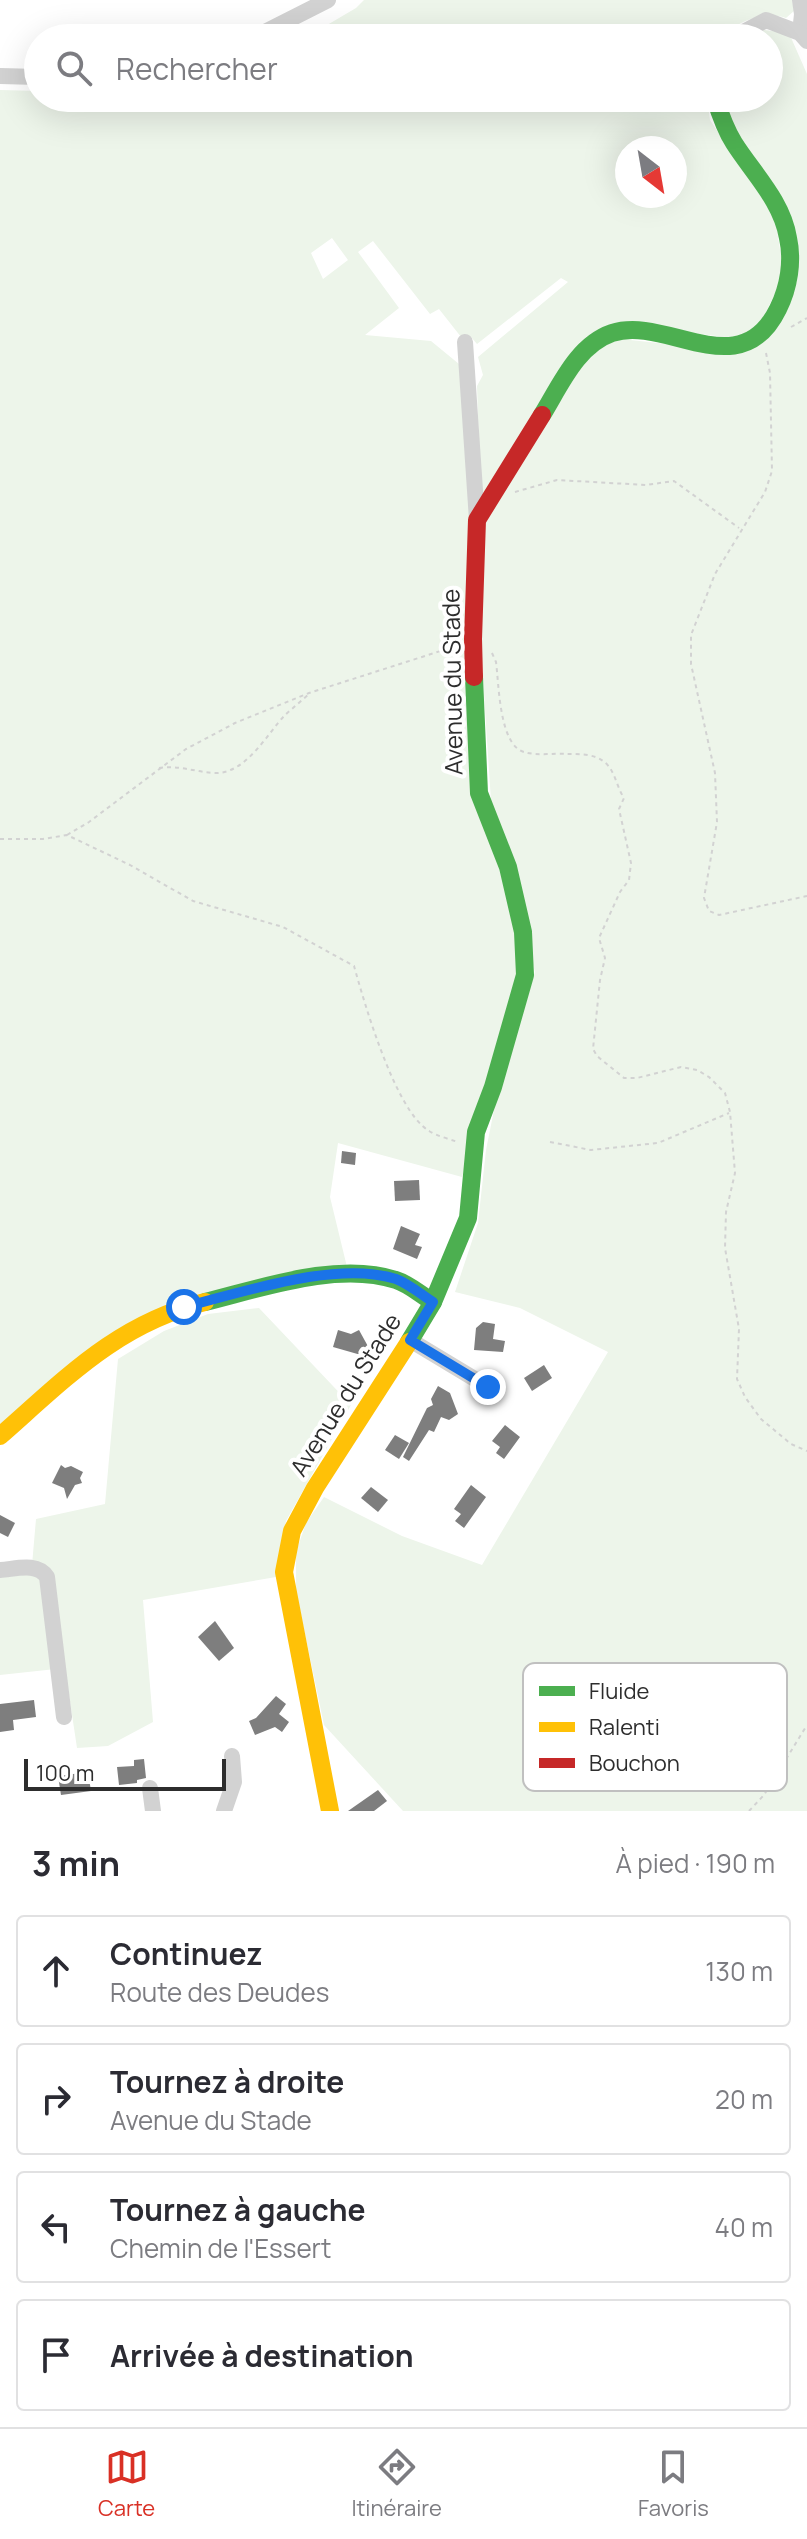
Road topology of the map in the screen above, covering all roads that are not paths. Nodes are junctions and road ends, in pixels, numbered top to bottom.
1 (328, 0) edge
2 (800, 0) edge
3 (281, 24) edge
4 (783, 28) edge
5 (803, 37) edge
6 (0, 76) edge
7 (24, 77) edge
8 (718, 112) edge
9 (465, 342) dead end
10 (477, 520) junction
11 (433, 1302) junction
12 (410, 1340) junction
13 (488, 1387) dead end
14 (0, 1436) edge
15 (0, 1570) edge
16 (64, 1717) dead end
17 (232, 1756) dead end
18 (150, 1788) dead end
19 (153, 1811) edge
20 (224, 1811) edge
21 (330, 1811) edge

1 - 3 street
2 - 5 street
4 - 5 street
6 - 7 street
8 - 10 street, Avenue du Stade
9 - 10 street
10 - 11 street, Avenue du Stade
11 - 12 street, Avenue du Stade
11 - 14 street
12 - 13 street
12 - 21 street, Avenue du Stade
15 - 16 street
17 - 20 street
18 - 19 street

